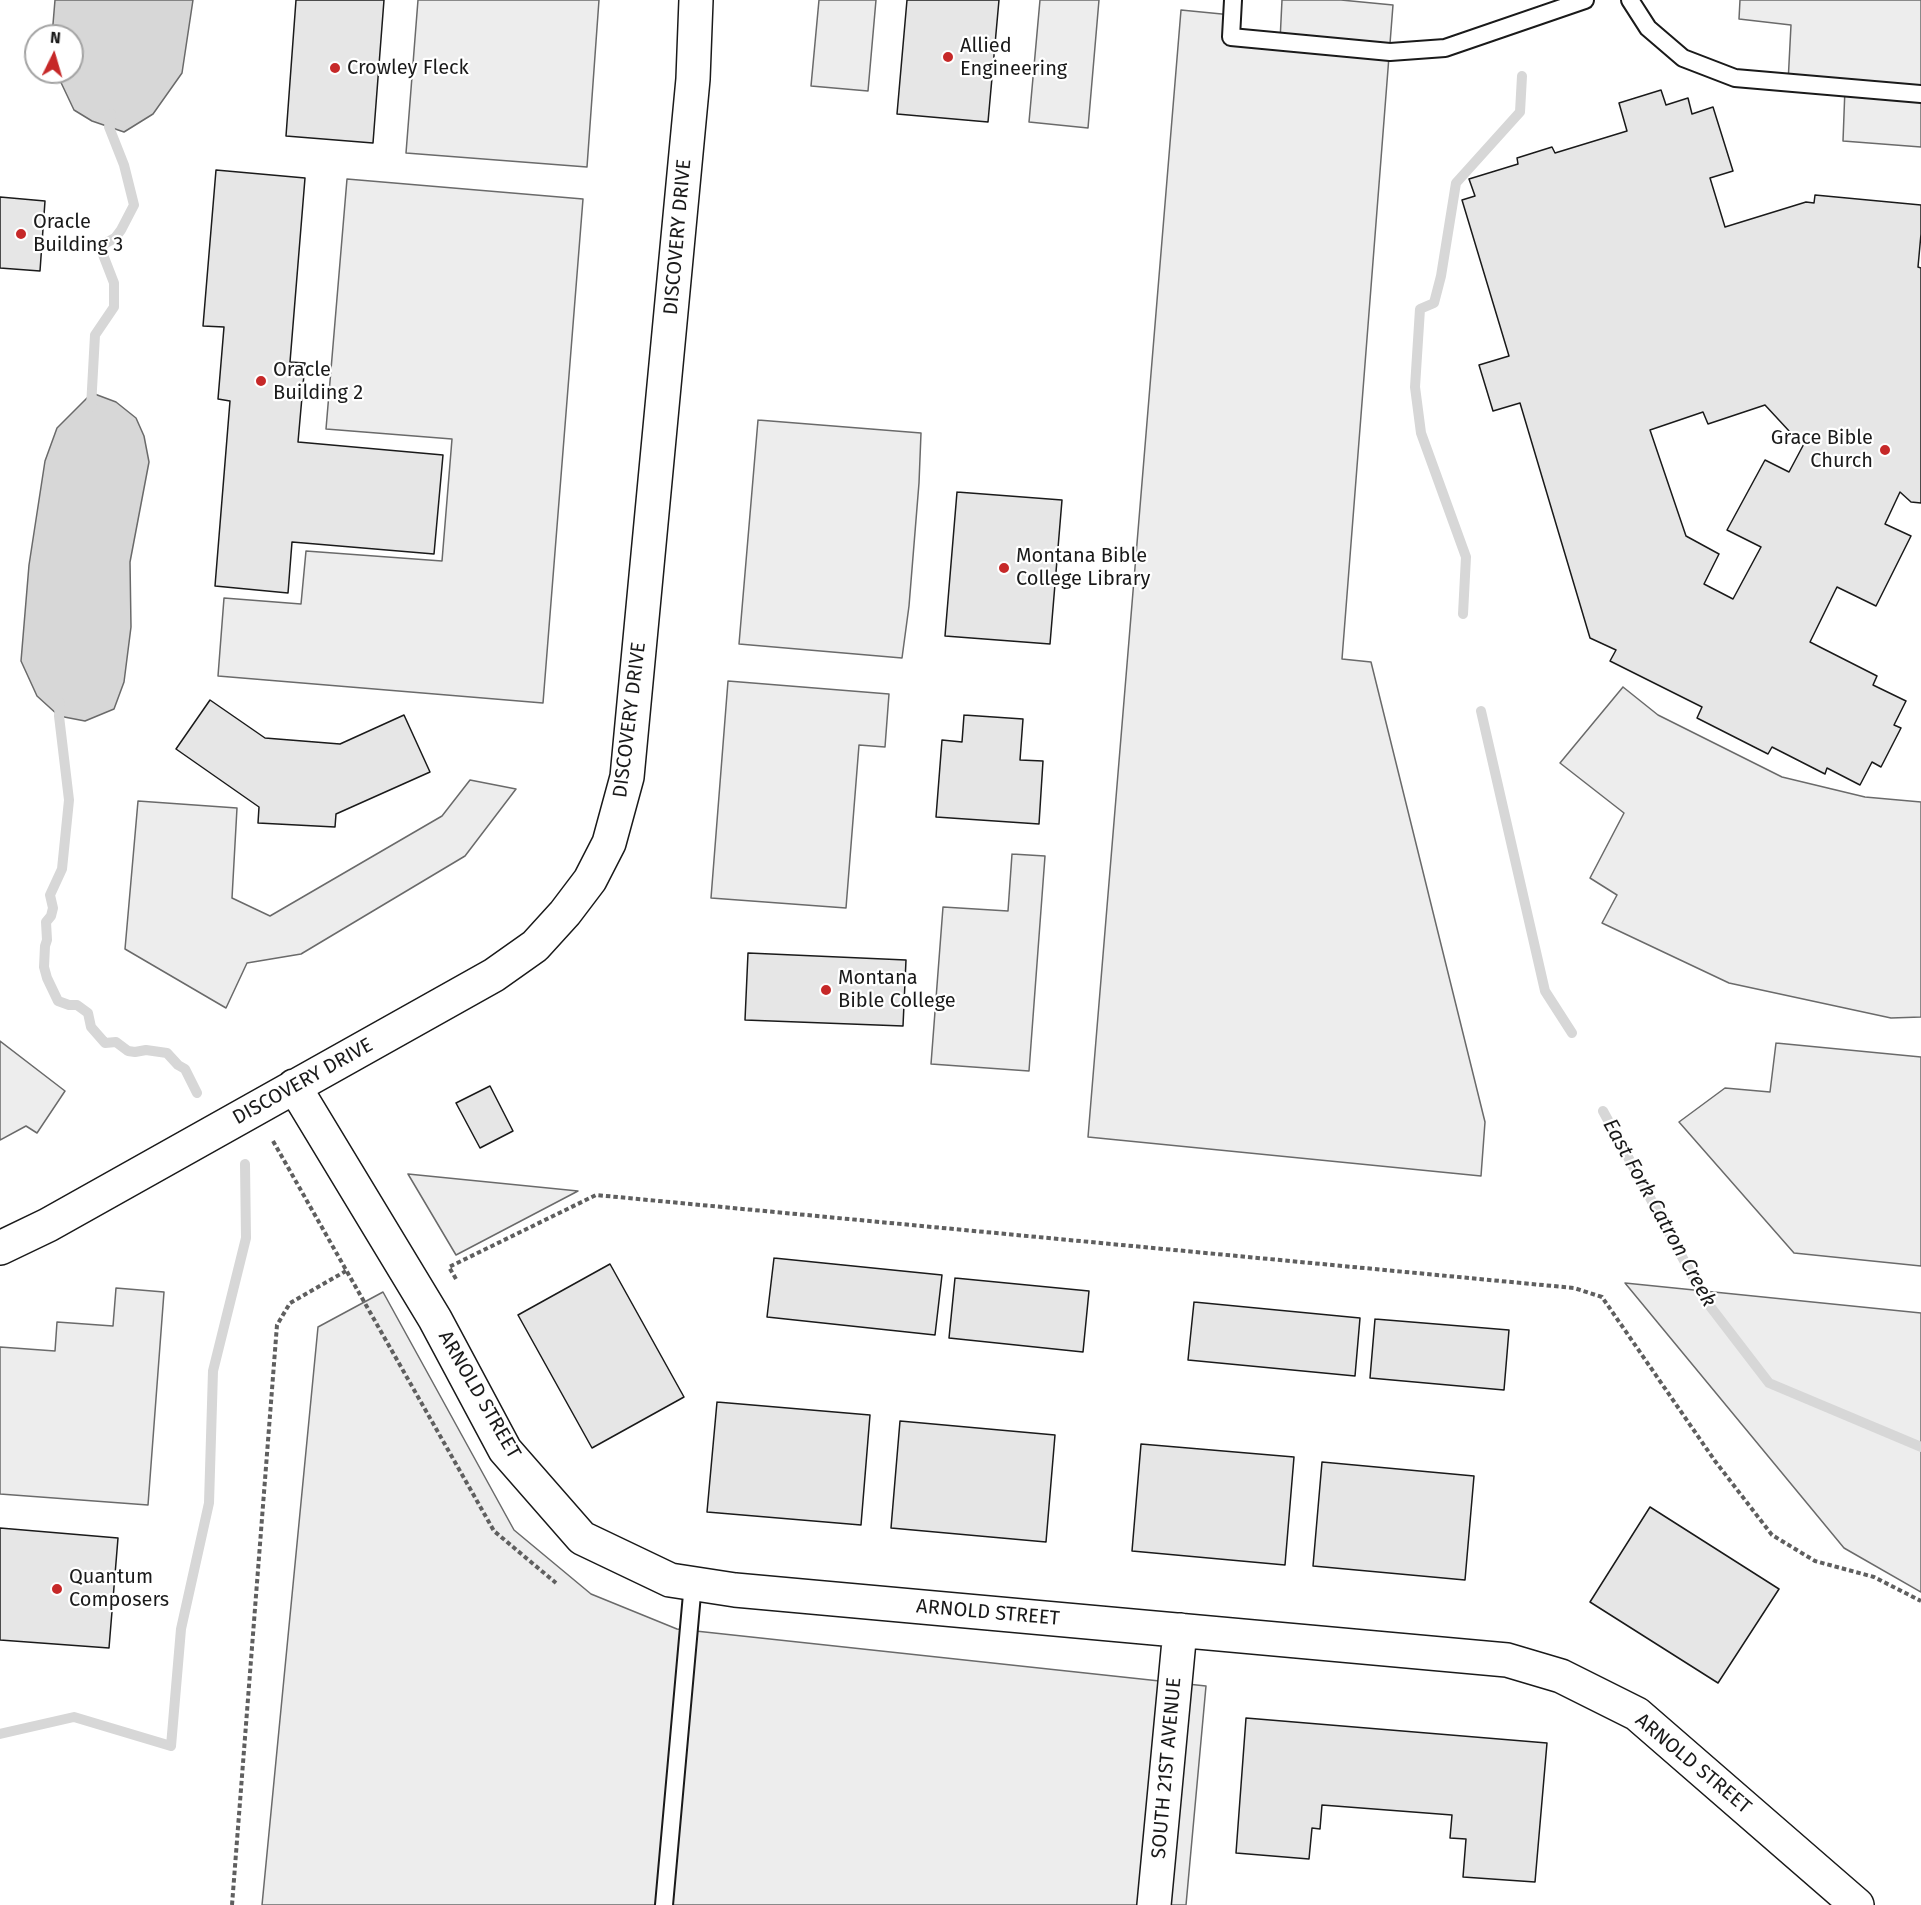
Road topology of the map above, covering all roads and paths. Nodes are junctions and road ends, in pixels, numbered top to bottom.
1 (696, 0) edge
2 (1233, 0) edge
3 (1585, 0) edge
4 (1630, 0) edge
5 (1921, 94) edge
6 (294, 1086) junction
7 (255, 1109) junction
8 (0, 1248) edge
9 (346, 1271) junction
10 (458, 1284) dead end
11 (555, 1583) dead end
12 (693, 1583) junction
13 (1921, 1601) edge
14 (1180, 1630) junction
15 (232, 1905) edge
16 (664, 1905) edge
17 (1154, 1905) edge
18 (1857, 1905) edge

1 - 6 street, DISCOVERY DRIVE
2 - 3 lane
4 - 5 lane
6 - 7 street, DISCOVERY DRIVE
6 - 12 street, ARNOLD STREET
7 - 8 street, DISCOVERY DRIVE
7 - 9 path
9 - 11 path
9 - 15 path
10 - 13 path
12 - 14 street, ARNOLD STREET
12 - 16 lane
14 - 17 street, SOUTH 21ST AVENUE
14 - 18 street, ARNOLD STREET

